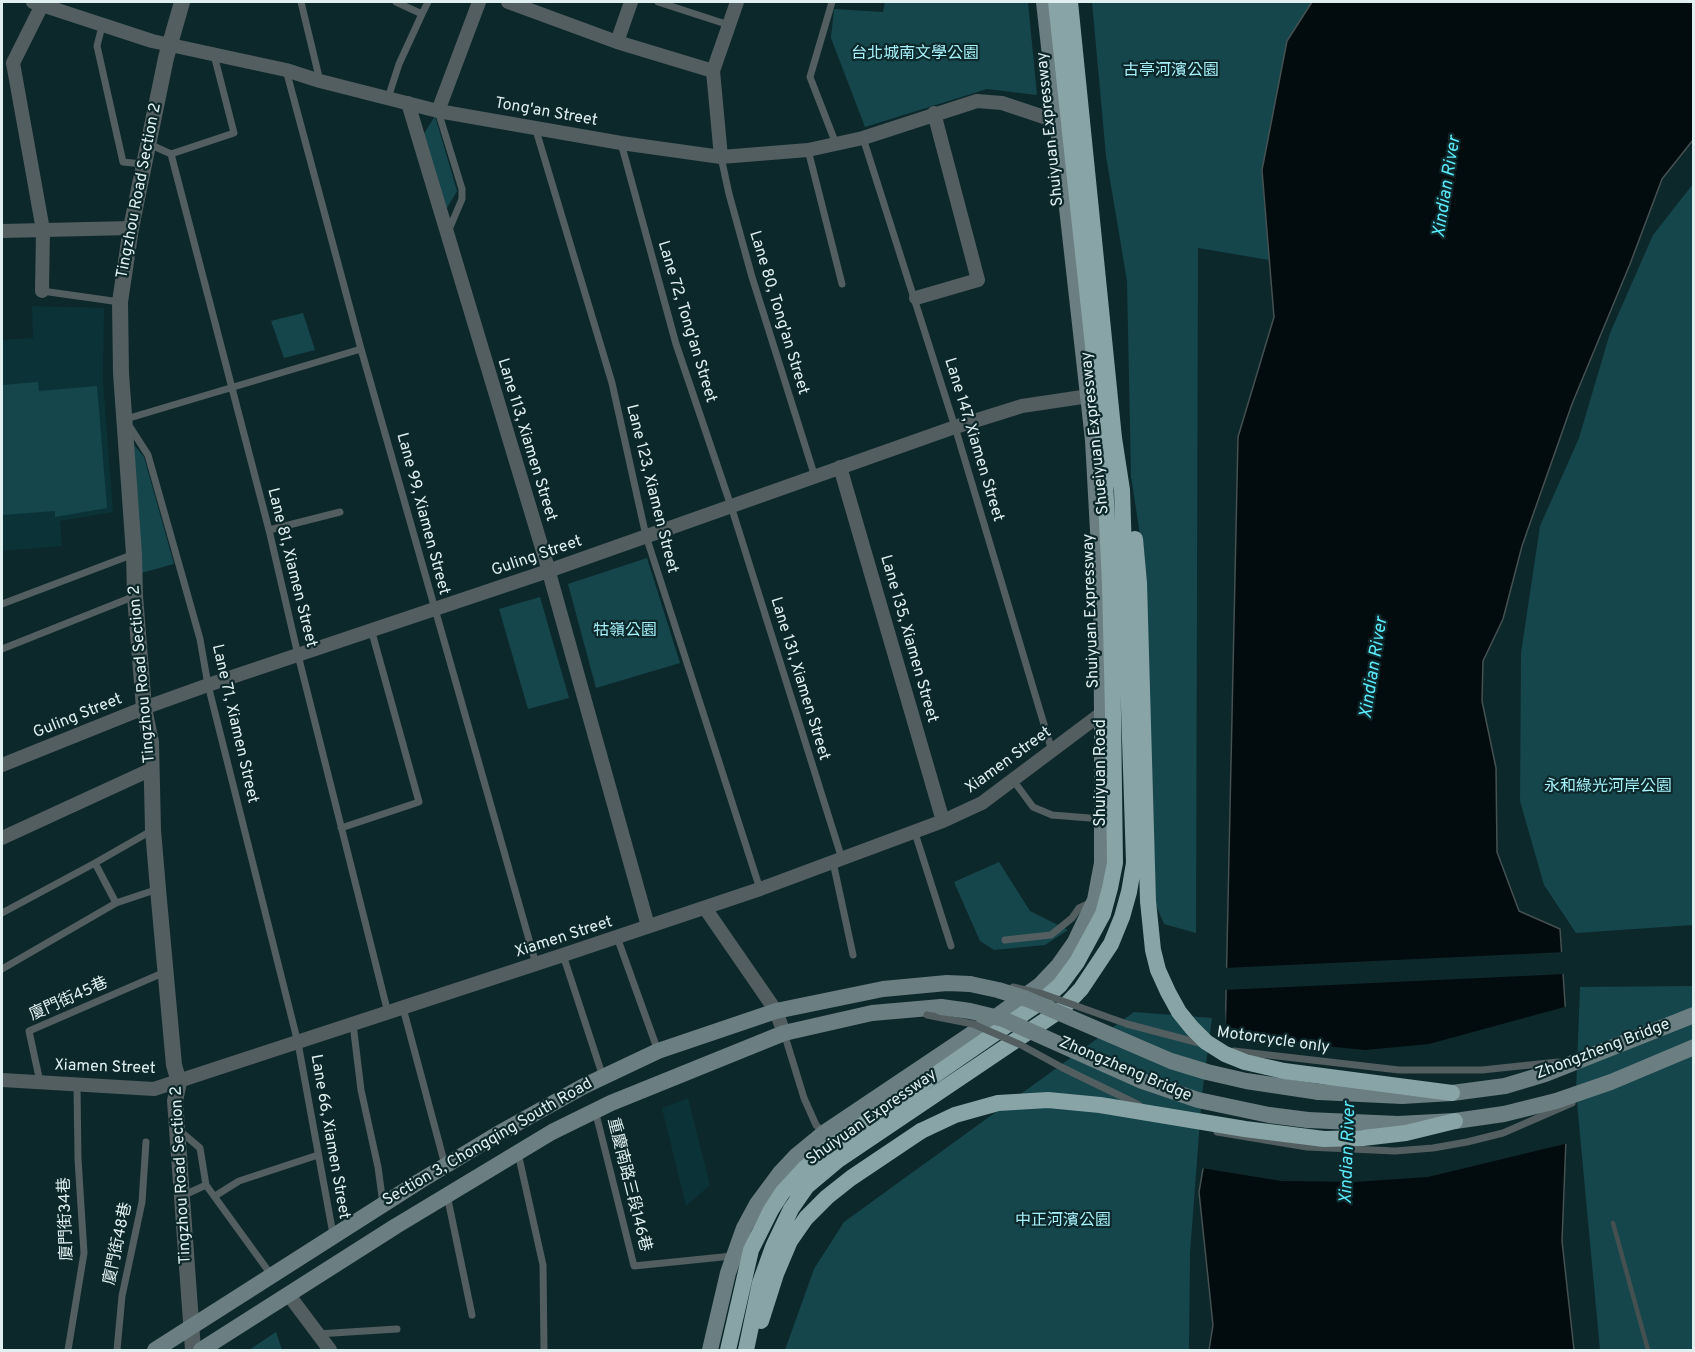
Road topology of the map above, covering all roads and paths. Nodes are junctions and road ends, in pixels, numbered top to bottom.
1 (182, 2) edge
2 (301, 2) edge
3 (396, 2) edge
4 (428, 2) edge
5 (480, 2) edge
6 (508, 2) edge
7 (631, 2) edge
8 (658, 2) edge
9 (737, 2) edge
10 (832, 2) edge
11 (1044, 2) edge
12 (1056, 2) edge
13 (1070, 2) edge
14 (38, 3) edge
15 (422, 14) junction
16 (102, 26) junction
17 (729, 26) junction
18 (617, 42) junction
19 (169, 44) junction
20 (214, 53) junction
21 (7, 67) edge
22 (286, 70) junction
23 (713, 71) junction
24 (320, 81) junction
25 (388, 99) junction
26 (408, 104) junction
27 (438, 111) junction
28 (934, 113) junction
29 (1059, 118) junction
30 (535, 127) junction
31 (863, 138) junction
32 (621, 143) junction
33 (148, 144) junction
34 (836, 144) junction
35 (808, 150) junction
36 (171, 153) junction
37 (721, 157) junction
38 (144, 165) junction
39 (131, 228) junction
40 (43, 230) junction
41 (2, 231) edge
42 (447, 234) junction
43 (842, 284) dead end
44 (42, 291) joint
45 (916, 298) junction
46 (120, 302) junction
47 (361, 349) junction
48 (231, 387) junction
49 (1089, 396) junction
50 (124, 419) junction
51 (955, 427) junction
52 (840, 467) junction
53 (815, 477) junction
54 (1122, 490) junction
55 (731, 506) junction
56 (340, 512) dead end
57 (269, 530) junction
58 (646, 536) junction
59 (134, 554) junction
60 (549, 571) junction
61 (135, 596) junction
62 (2, 604) edge
63 (434, 610) junction
64 (371, 629) junction
65 (2, 649) edge
66 (298, 655) junction
67 (208, 685) junction
68 (144, 708) junction
69 (1102, 713) junction
70 (1052, 751) junction
71 (2, 765) edge
72 (152, 769) junction
73 (1013, 780) junction
74 (1102, 819) junction
75 (943, 821) junction
76 (341, 828) junction
77 (153, 830) junction
78 (915, 832) junction
79 (2, 838) edge
80 (837, 861) junction
81 (95, 863) junction
82 (1109, 863) junction
83 (158, 889) junction
84 (760, 889) junction
85 (1095, 900) junction
86 (116, 903) junction
87 (705, 908) junction
88 (2, 913) edge
89 (648, 926) junction
90 (617, 937) junction
91 (1005, 940) dead end
92 (951, 946) dead end
93 (564, 955) junction
94 (853, 955) dead end
95 (536, 964) junction
96 (2, 969) edge
97 (165, 972) junction
98 (972, 983) junction
99 (883, 989) joint
100 (403, 1008) junction
101 (776, 1011) junction
102 (934, 1011) junction
103 (388, 1013) junction
104 (872, 1013) joint
105 (1694, 1015) edge
106 (353, 1024) junction
107 (784, 1033) junction
108 (298, 1043) junction
109 (1694, 1047) edge
110 (658, 1051) junction
111 (1604, 1052) junction
112 (947, 1069) junction
113 (603, 1077) junction
114 (2, 1080) edge
115 (40, 1082) junction
116 (179, 1082) junction
117 (1611, 1082) junction
118 (77, 1086) junction
119 (1452, 1093) junction
120 (595, 1110) junction
121 (1455, 1121) junction
122 (177, 1128) junction
123 (824, 1133) junction
124 (146, 1142) dead end
125 (518, 1153) junction
126 (318, 1155) junction
127 (445, 1166) junction
128 (206, 1185) junction
129 (447, 1195) junction
130 (182, 1196) junction
131 (214, 1196) junction
132 (384, 1204) junction
133 (333, 1237) junction
134 (733, 1256) junction
135 (272, 1276) junction
136 (288, 1294) junction
137 (472, 1315) dead end
138 (190, 1328) junction
139 (398, 1329) dead end
140 (317, 1334) junction
141 (68, 1350) edge
142 (117, 1350) edge
143 (155, 1350) edge
144 (193, 1350) edge
145 (201, 1350) edge
146 (330, 1350) edge
147 (544, 1350) edge
148 (710, 1350) edge
149 (728, 1350) edge
150 (746, 1350) edge
151 (752, 1350) edge

1 - 19 street, Tingzhou Road Section 2
2 - 24 lane
3 - 15 lane
4 - 15 lane
5 - 27 street
6 - 18 street
7 - 18 street
8 - 17 lane
9 - 17 street
10 - 34 lane
11 - 29 main road, Shuiyuan Road
12 - 82 highway, Shuiyuan Expressway
13 - 54 highway, Shueiyuan Expressway
14 - 16 street, Tong'an Street
14 - 21 street
15 - 25 lane
16 - 19 street, Tong'an Street
16 - 38 lane
17 - 23 street
18 - 23 street
19 - 20 street, Tong'an Street
19 - 33 street, Tingzhou Road Section 2
20 - 22 street, Tong'an Street
20 - 36 lane
21 - 40 street
22 - 24 street, Tong'an Street
22 - 47 lane, Lane 99, Xiamen Street
23 - 37 street
24 - 25 street, Tong'an Street
25 - 26 street, Tong'an Street
26 - 27 street, Tong'an Street
26 - 42 street, Lane 113, Xiamen Street
27 - 30 street, Tong'an Street
27 - 42 lane
28 - 29 street, Tong'an Street
28 - 31 street, Tong'an Street
28 - 45 street
29 - 49 main road, Shuiyuan Road
30 - 32 street, Tong'an Street
30 - 58 lane, Lane 123, Xiamen Street
31 - 34 street, Tong'an Street
31 - 45 lane, Lane 147, Xiamen Street
32 - 37 street, Tong'an Street
32 - 55 lane, Lane 72, Tong'an Street
33 - 36 lane
33 - 38 street, Tingzhou Road Section 2
34 - 35 street, Tong'an Street
35 - 37 street, Tong'an Street
35 - 43 lane
36 - 48 lane, Lane 81, Xiamen Street
37 - 53 lane, Lane 80, Tong'an Street
38 - 39 street, Tingzhou Road Section 2
39 - 40 street
39 - 46 street, Tingzhou Road Section 2
40 - 41 street
40 - 44 street
42 - 60 street, Lane 113, Xiamen Street
44 - 46 lane
45 - 51 lane, Lane 147, Xiamen Street
46 - 50 street, Tingzhou Road Section 2
47 - 48 lane
47 - 63 lane, Lane 99, Xiamen Street
48 - 50 lane
48 - 57 lane, Lane 81, Xiamen Street
49 - 51 street, Guling Street
49 - 69 main road, Shuiyuan Road
50 - 59 street, Tingzhou Road Section 2
50 - 67 lane, Lane 71, Xiamen Street
51 - 52 street, Guling Street
51 - 70 lane, Lane 147, Xiamen Street
52 - 53 street, Guling Street
52 - 75 street, Lane 135, Xiamen Street
53 - 55 street, Guling Street
54 - 112 highway, Shueiyuan Expressway
54 - 119 highway, bridge
55 - 58 street, Guling Street
55 - 80 lane, Lane 131, Xiamen Street
56 - 57 lane
57 - 66 lane, Lane 81, Xiamen Street
58 - 60 street, Guling Street
58 - 84 lane, Lane 123, Xiamen Street
59 - 61 street, Tingzhou Road Section 2
59 - 62 lane
60 - 63 street, Guling Street
60 - 89 street, Lane 113, Xiamen Street
61 - 65 lane
61 - 68 street, Tingzhou Road Section 2
63 - 64 street, Guling Street
63 - 95 lane, Lane 99, Xiamen Street
64 - 66 street, Guling Street
64 - 76 lane
66 - 67 street, Guling Street
66 - 76 lane, Lane 81, Xiamen Street
67 - 68 street, Guling Street
67 - 108 lane, Lane 71, Xiamen Street
68 - 71 street, Guling Street
68 - 72 street, Tingzhou Road Section 2
69 - 70 street, Xiamen Street
69 - 74 main road, Shuiyuan Road
70 - 73 street, Xiamen Street
72 - 77 street, Tingzhou Road Section 2
72 - 79 street
73 - 74 lane
73 - 75 street, Xiamen Street
74 - 82 main road, Shuiyuan Road
75 - 78 street, Xiamen Street
76 - 103 lane, Lane 81, Xiamen Street
77 - 81 lane
77 - 83 street, Tingzhou Road Section 2
78 - 80 street, Xiamen Street
78 - 92 lane
80 - 84 street, Xiamen Street
80 - 94 lane, Lane 131, Xiamen Street
81 - 86 lane
81 - 88 lane
82 - 85 main road, Shuiyuan Road
82 - 112 highway, Shuiyuan Expressway
83 - 86 lane
83 - 97 street, Tingzhou Road Section 2
84 - 87 street, Xiamen Street
85 - 91 lane
85 - 112 main road, Shuiyuan Road
86 - 96 lane
87 - 89 street, Xiamen Street
87 - 101 street
89 - 90 street, Xiamen Street
90 - 93 street, Xiamen Street
90 - 110 lane
93 - 95 street, Xiamen Street
93 - 113 lane
95 - 100 street, Xiamen Street
97 - 115 lane, 廈門街45巷
97 - 116 street, Tingzhou Road Section 2
98 - 99 main road, Zhongzheng Bridge
98 - 111 lane, Motorcycle only, bridge
98 - 119 main road, Zhongzheng Bridge, bridge
99 - 101 main road, Section 3, Chongqing South Road
100 - 103 street, Xiamen Street
100 - 127 lane
101 - 107 street
101 - 110 main road, Section 3, Chongqing South Road
102 - 104 main road, Zhongzheng Bridge
102 - 117 lane, bridge
102 - 121 main road, Zhongzheng Bridge, bridge
103 - 106 street, Xiamen Street
104 - 107 main road, Section 3, Chongqing South Road
105 - 111 main road, Zhongzheng Bridge
106 - 108 street, Xiamen Street
106 - 132 lane
107 - 120 main road, Section 3, Chongqing South Road
107 - 123 lane
108 - 116 street, Xiamen Street
108 - 126 lane, Lane 66, Xiamen Street
109 - 117 main road, Zhongzheng Bridge
110 - 113 main road, Section 3, Chongqing South Road
111 - 119 main road, Zhongzheng Bridge
112 - 123 main road
112 - 149 highway, Shuiyuan Expressway
112 - 150 highway, Shuiyuan Expressway
113 - 127 main road, Section 3, Chongqing South Road
114 - 115 street, Xiamen Street
115 - 118 street, Xiamen Street
116 - 118 street, Xiamen Street
116 - 122 street, Tingzhou Road Section 2
117 - 121 main road, Zhongzheng Bridge
118 - 141 lane, 廈門街34巷
120 - 125 main road, Section 3, Chongqing South Road
120 - 134 lane, 重慶南路三段146巷
121 - 151 highway, bridge
122 - 128 lane
122 - 130 street, Tingzhou Road Section 2
123 - 134 main road
124 - 142 lane, 廈門街48巷
125 - 129 main road, Section 3, Chongqing South Road
125 - 147 lane
126 - 131 lane
126 - 133 lane, Lane 66, Xiamen Street
127 - 132 main road, Section 3, Chongqing South Road
128 - 130 lane
128 - 131 lane
129 - 136 main road, Section 3, Chongqing South Road
129 - 137 lane
130 - 138 street, Tingzhou Road Section 2
131 - 135 lane
132 - 133 main road, Section 3, Chongqing South Road
133 - 135 main road, Section 3, Chongqing South Road
134 - 148 main road
135 - 138 main road, Section 3, Chongqing South Road
136 - 140 street
136 - 145 main road, Section 3, Chongqing South Road
138 - 143 main road, Section 3, Chongqing South Road
138 - 144 street, Tingzhou Road Section 2
139 - 140 lane
140 - 146 street

